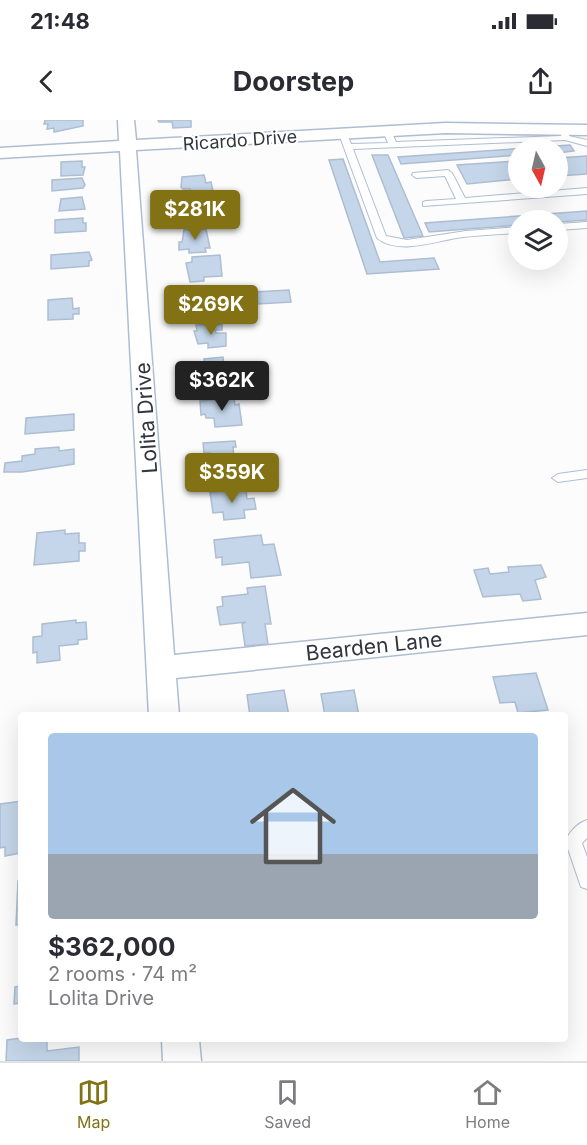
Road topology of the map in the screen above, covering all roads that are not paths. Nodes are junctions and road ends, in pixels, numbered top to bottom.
1 (126, 120) edge
2 (492, 124) edge
3 (515, 124) edge
4 (535, 124) edge
5 (587, 130) edge
6 (566, 133) junction
7 (390, 138) junction
8 (345, 141) junction
9 (587, 143) edge
10 (128, 146) junction
11 (0, 153) edge
12 (416, 175) dead end
13 (587, 191) edge
14 (462, 201) junction
15 (426, 204) dead end
16 (587, 225) edge
17 (568, 226) edge
18 (508, 231) edge
19 (587, 474) edge
20 (558, 478) dead end
21 (587, 624) edge
22 (162, 668) junction
23 (164, 712) edge
24 (587, 827) edge
25 (587, 881) edge
26 (181, 1042) edge
27 (182, 1061) edge

1 - 10 street, Lolita Drive
2 - 3 street, Ricardo Drive
2 - 7 street, Ricardo Drive
3 - 4 street, Ricardo Drive
4 - 6 street, Ricardo Drive
5 - 6 street, Ricardo Drive
6 - 7 lane
6 - 9 lane
7 - 8 street, Ricardo Drive
8 - 10 street, Ricardo Drive
8 - 18 lane
10 - 11 street, Ricardo Drive
10 - 22 street, Lolita Drive
12 - 14 lane
13 - 14 lane
14 - 15 lane
16 - 17 lane
19 - 20 lane
21 - 22 street, Bearden Lane
22 - 23 street, Lolita Drive
24 - 25 lane
26 - 27 street

